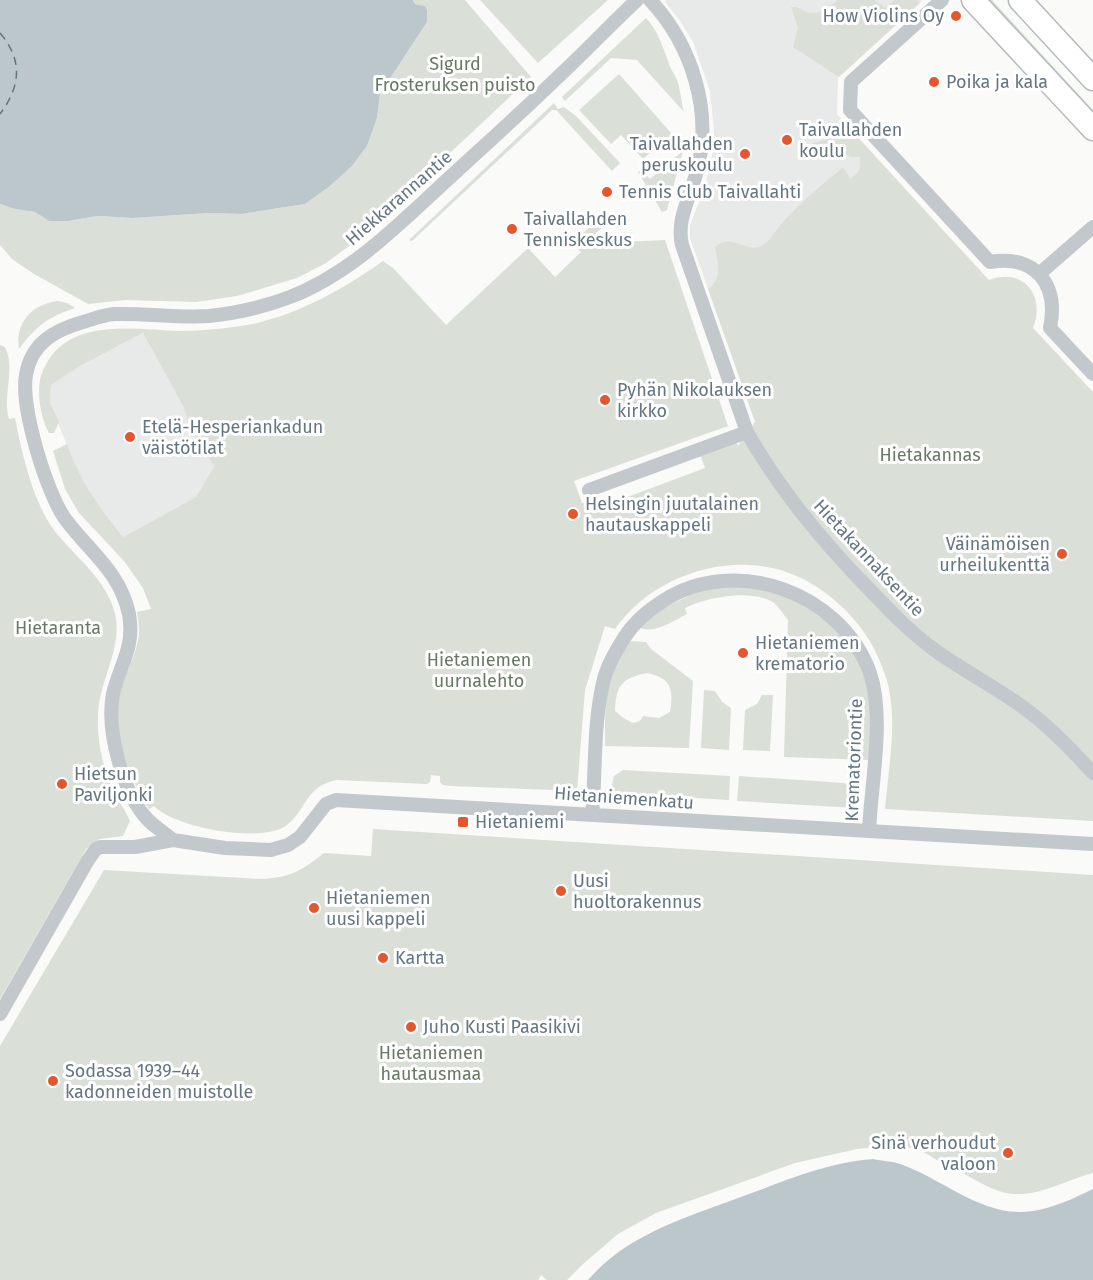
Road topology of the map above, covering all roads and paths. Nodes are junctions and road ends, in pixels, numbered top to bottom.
1 (637, 0) edge
2 (650, 0) edge
3 (942, 0) edge
4 (973, 0) edge
5 (1020, 0) edge
6 (1093, 79) edge
7 (1093, 129) edge
8 (1093, 227) edge
9 (1039, 274) junction
10 (1093, 374) edge
11 (747, 432) junction
12 (589, 490) dead end
13 (1093, 772) edge
14 (592, 815) junction
15 (870, 831) junction
16 (173, 840) junction
17 (1093, 844) edge
18 (0, 1014) edge

1 - 16 street, Hiekkarannantie
2 - 11 street, Hietakannaksentie
3 - 9 street
4 - 7 main road
5 - 6 main road
8 - 9 street
9 - 10 street
11 - 12 street
11 - 13 street, Hietakannaksentie
14 - 15 street, Hietaniemenkatu
14 - 15 street, Krematoriontie
14 - 16 street, Hietaniemenkatu
15 - 17 street, Hietaniemenkatu
16 - 18 street

